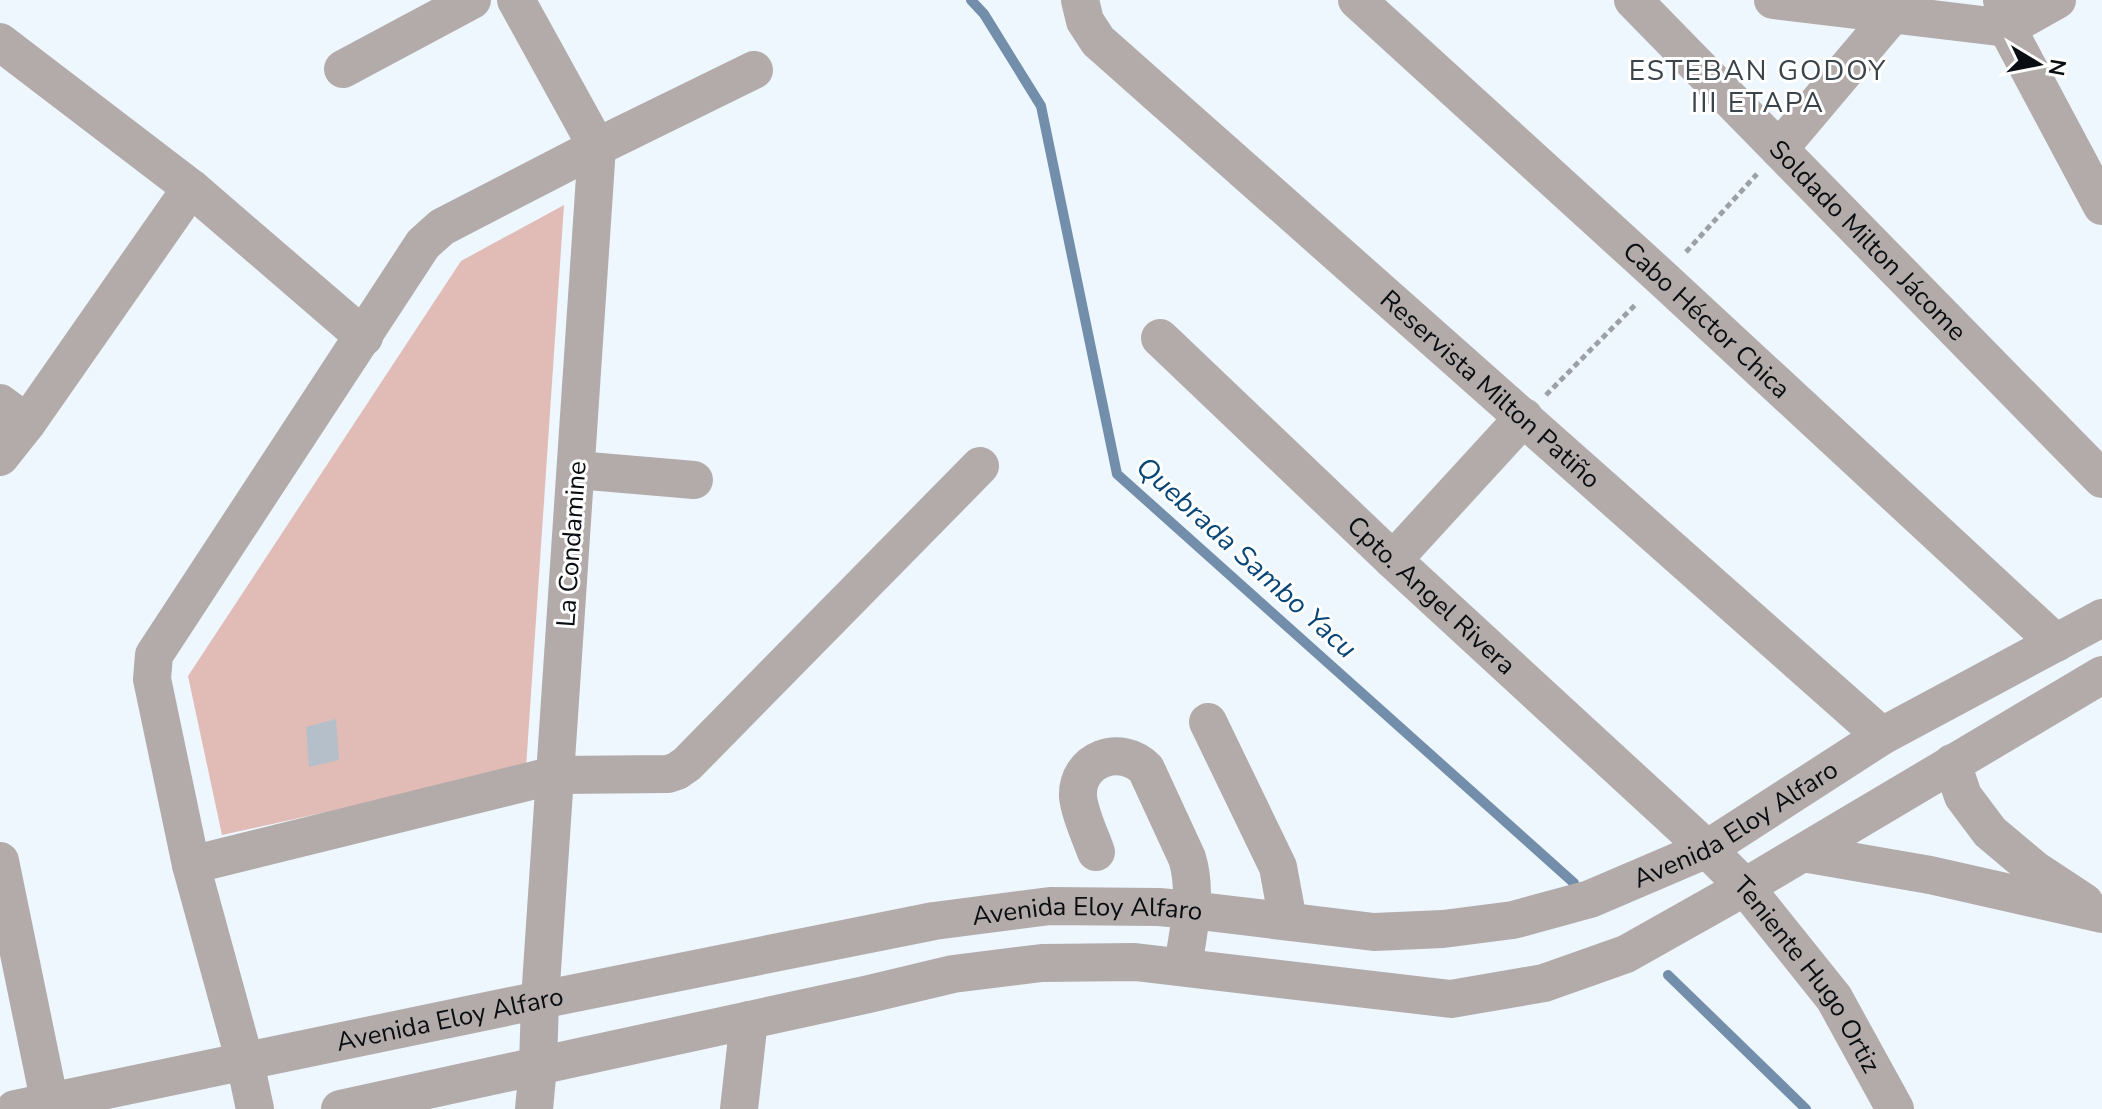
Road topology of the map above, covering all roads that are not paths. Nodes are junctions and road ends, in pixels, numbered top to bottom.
1 (472, 0) edge
2 (516, 0) edge
3 (1080, 0) edge
4 (1357, 0) edge
5 (1633, 0) edge
6 (1773, 0) edge
7 (2057, 0) edge
8 (1893, 14) junction
9 (2005, 14) edge
10 (0, 42) edge
11 (343, 69) dead end
12 (754, 70) dead end
13 (597, 147) junction
14 (1779, 149) junction
15 (191, 188) junction
16 (2102, 206) edge
17 (364, 337) junction
18 (1160, 338) dead end
19 (14, 413) edge
20 (1524, 417) junction
21 (0, 457) edge
22 (980, 466) dead end
23 (577, 470) junction
24 (2102, 479) edge
25 (694, 480) dead end
26 (1393, 560) junction
27 (2102, 618) edge
28 (2056, 643) junction
29 (2102, 675) edge
30 (1208, 722) dead end
31 (1882, 736) junction
32 (1952, 763) junction
33 (555, 775) junction
34 (1707, 849) junction
35 (1096, 852) dead end
36 (1803, 853) junction
37 (0, 861) edge
38 (191, 865) junction
39 (1745, 887) junction
40 (1191, 910) junction
41 (2100, 913) edge
42 (1288, 921) junction
43 (1183, 967) junction
44 (540, 1000) junction
45 (749, 1020) junction
46 (245, 1062) junction
47 (538, 1066) junction
48 (39, 1107) edge
49 (255, 1109) edge
50 (340, 1109) edge
51 (534, 1109) edge
52 (739, 1109) edge
53 (1896, 1109) edge

1 - 11 street
2 - 13 street
3 - 20 street, Reservista Milton Patiño
4 - 28 street, Cabo Héctor Chica
5 - 14 street, Soldado Milton Jácome
6 - 8 street
7 - 9 street
8 - 9 street
8 - 14 street
9 - 16 street
10 - 15 street
12 - 13 street
13 - 17 street
13 - 23 street, La Condamine
14 - 24 street, Soldado Milton Jácome
15 - 17 street
15 - 19 street
17 - 38 street
18 - 26 street, Cpto. Angel Rivera
19 - 21 street
20 - 26 street
20 - 31 street, Reservista Milton Patiño
22 - 33 street
23 - 25 street
23 - 33 street, La Condamine
26 - 34 street, Cpto. Angel Rivera
27 - 28 street, Avenida Eloy Alfaro
28 - 31 street, Avenida Eloy Alfaro
29 - 32 street, Avenida Eloy Alfaro
30 - 42 street
31 - 34 street, Avenida Eloy Alfaro
32 - 36 street, Avenida Eloy Alfaro
32 - 41 street
33 - 38 street
33 - 44 street, La Condamine
34 - 39 street, Teniente Hugo Ortiz
34 - 42 street, Avenida Eloy Alfaro
35 - 40 street
36 - 39 street, Avenida Eloy Alfaro
36 - 41 street
37 - 48 street
38 - 46 street
39 - 43 street, Avenida Eloy Alfaro
39 - 53 street, Teniente Hugo Ortiz
40 - 42 street, Avenida Eloy Alfaro
40 - 43 street
40 - 44 street, Avenida Eloy Alfaro
43 - 45 street, Avenida Eloy Alfaro
44 - 46 street, Avenida Eloy Alfaro
44 - 47 street, La Condamine
45 - 47 street, Avenida Eloy Alfaro
45 - 52 street
46 - 48 street, Avenida Eloy Alfaro
46 - 49 street
47 - 50 street, Avenida Eloy Alfaro
47 - 51 street, La Condamine

